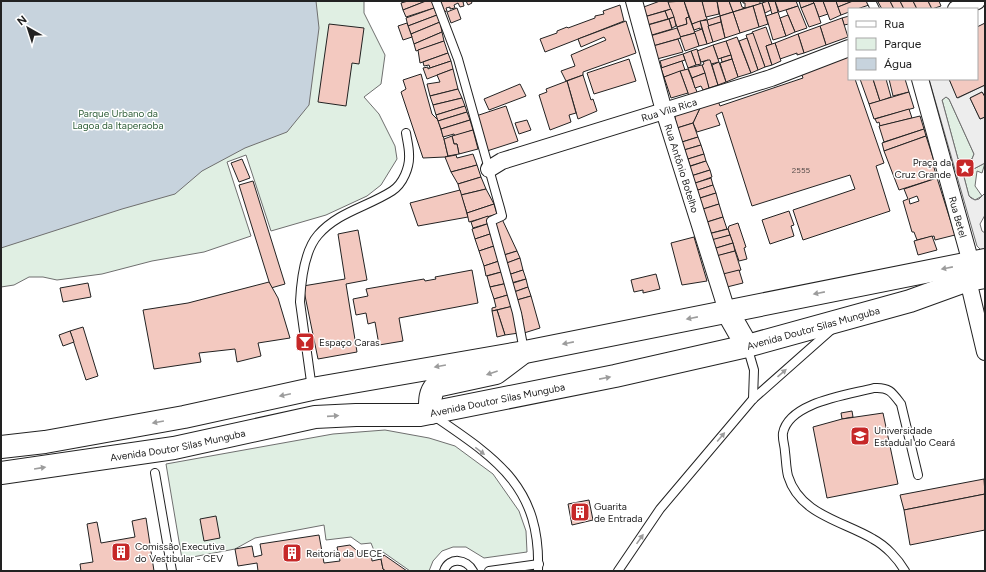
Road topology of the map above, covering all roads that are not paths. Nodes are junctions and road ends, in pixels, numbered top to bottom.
1 (436, 1) edge
2 (977, 1) edge
3 (637, 2) edge
4 (959, 8) edge
5 (848, 48) edge
6 (920, 80) edge
7 (664, 111) junction
8 (406, 133) dead end
9 (489, 169) junction
10 (977, 270) edge
11 (727, 311) junction
12 (844, 319) junction
13 (748, 346) junction
14 (524, 352) junction
15 (985, 352) edge
16 (312, 389) junction
17 (753, 398) junction
18 (430, 413) junction
19 (1, 447) edge
20 (1, 473) edge
21 (154, 473) dead end
22 (918, 475) dead end
23 (538, 567) edge
24 (172, 571) edge
25 (444, 571) edge
26 (473, 571) edge
27 (489, 571) edge
28 (618, 571) edge
29 (905, 571) edge

1 - 9 lane
2 - 4 street
3 - 7 street, Rua Antônio Botelho
5 - 7 street, Rua Vila Rica
6 - 10 street, Rua Betel
7 - 9 street, Rua Vila Rica
7 - 11 street, Rua Antônio Botelho
8 - 16 lane
9 - 14 lane
10 -> 11 main road
10 - 12 main road, Avenida Doutor Silas Munguba
10 - 15 street, Rua Betel
11 - 13 main road
11 -> 14 main road
12 - 13 main road, Avenida Doutor Silas Munguba
17 -> 12 lane
13 - 17 lane
18 -> 13 main road, Avenida Doutor Silas Munguba
14 -> 16 main road
14 -> 18 main road
16 -> 19 main road
28 -> 17 lane
20 -> 18 main road, Avenida Doutor Silas Munguba
18 -> 23 lane
21 - 24 lane
22 - 29 lane
23 - 27 lane
25 - 26 lane

